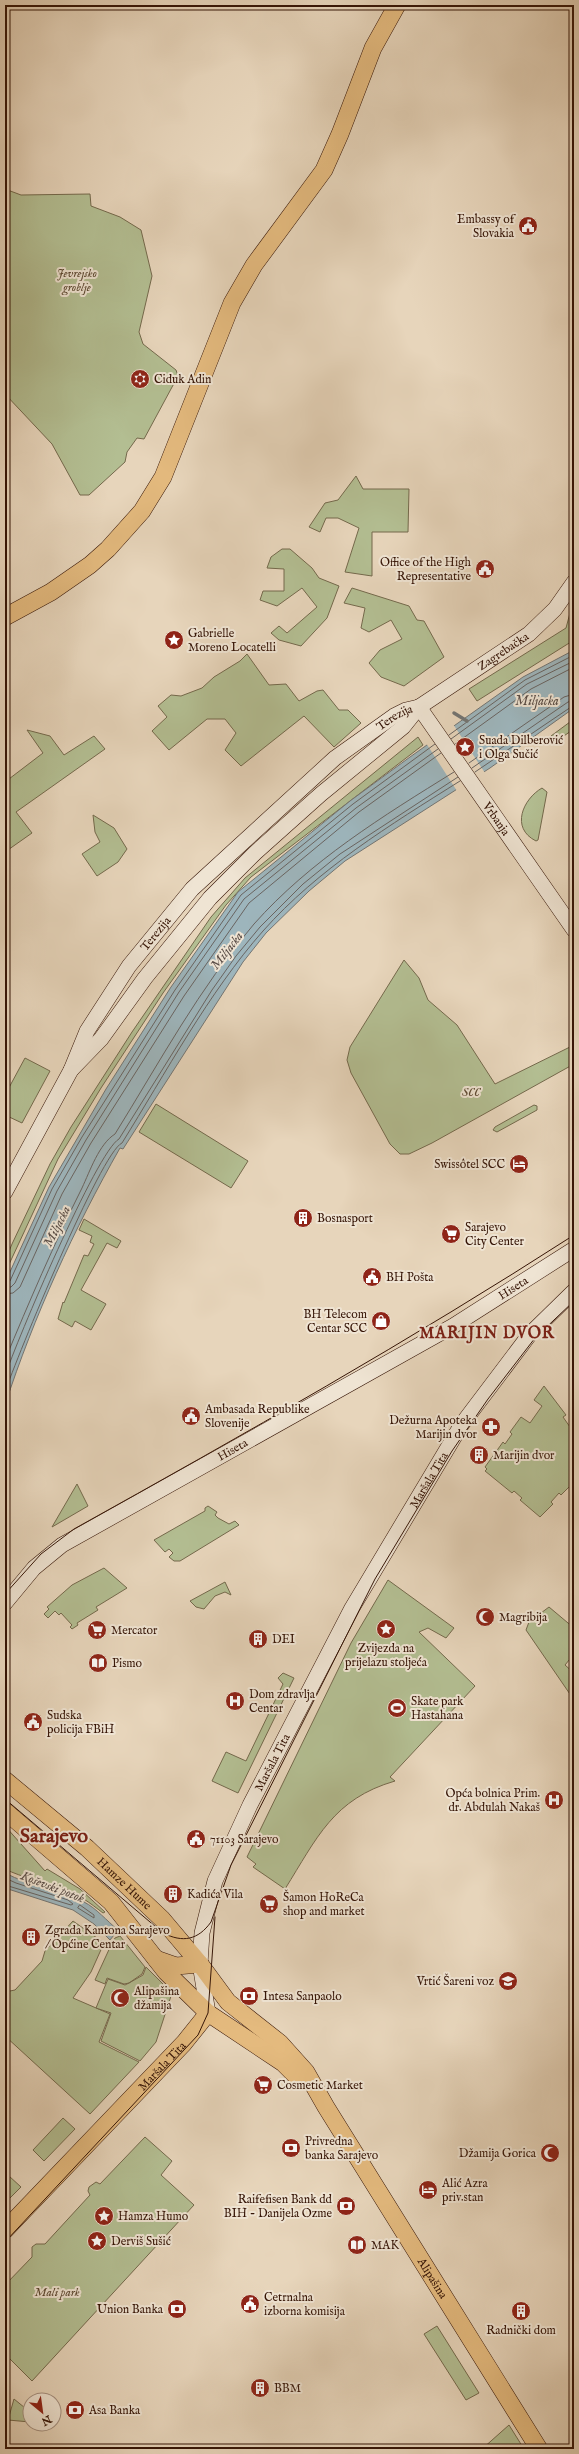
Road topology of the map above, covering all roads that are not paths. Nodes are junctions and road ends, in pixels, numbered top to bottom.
1 (397, 5) edge
2 (574, 582) edge
3 (5, 617) edge
4 (419, 707) junction
5 (574, 930) edge
6 (5, 1192) edge
7 (574, 1249) edge
8 (574, 1291) edge
9 (5, 1603) edge
10 (5, 1780) edge
11 (5, 1811) edge
12 (156, 1958) junction
13 (200, 1964) junction
14 (228, 2002) joint
15 (208, 2012) junction
16 (326, 2107) junction
17 (5, 2230) edge
18 (539, 2449) edge

1 - 3 main road
2 - 4 main road, Zagrebačka
4 - 5 main road, Vrbanja
4 - 6 main road, Terezija
7 - 9 main road, Hiseta
8 - 13 main road, Maršala Tita
10 - 13 main road, Hamze Hume
11 - 12 main road, Hamze Hume
12 - 13 main road
12 - 15 main road, Hamze Hume
13 - 14 main road, Hamze Hume
13 - 15 main road, Maršala Tita
14 - 16 main road, Alipašina
15 - 16 main road, Alipašina
15 - 17 main road, Maršala Tita
16 - 18 main road, Alipašina

